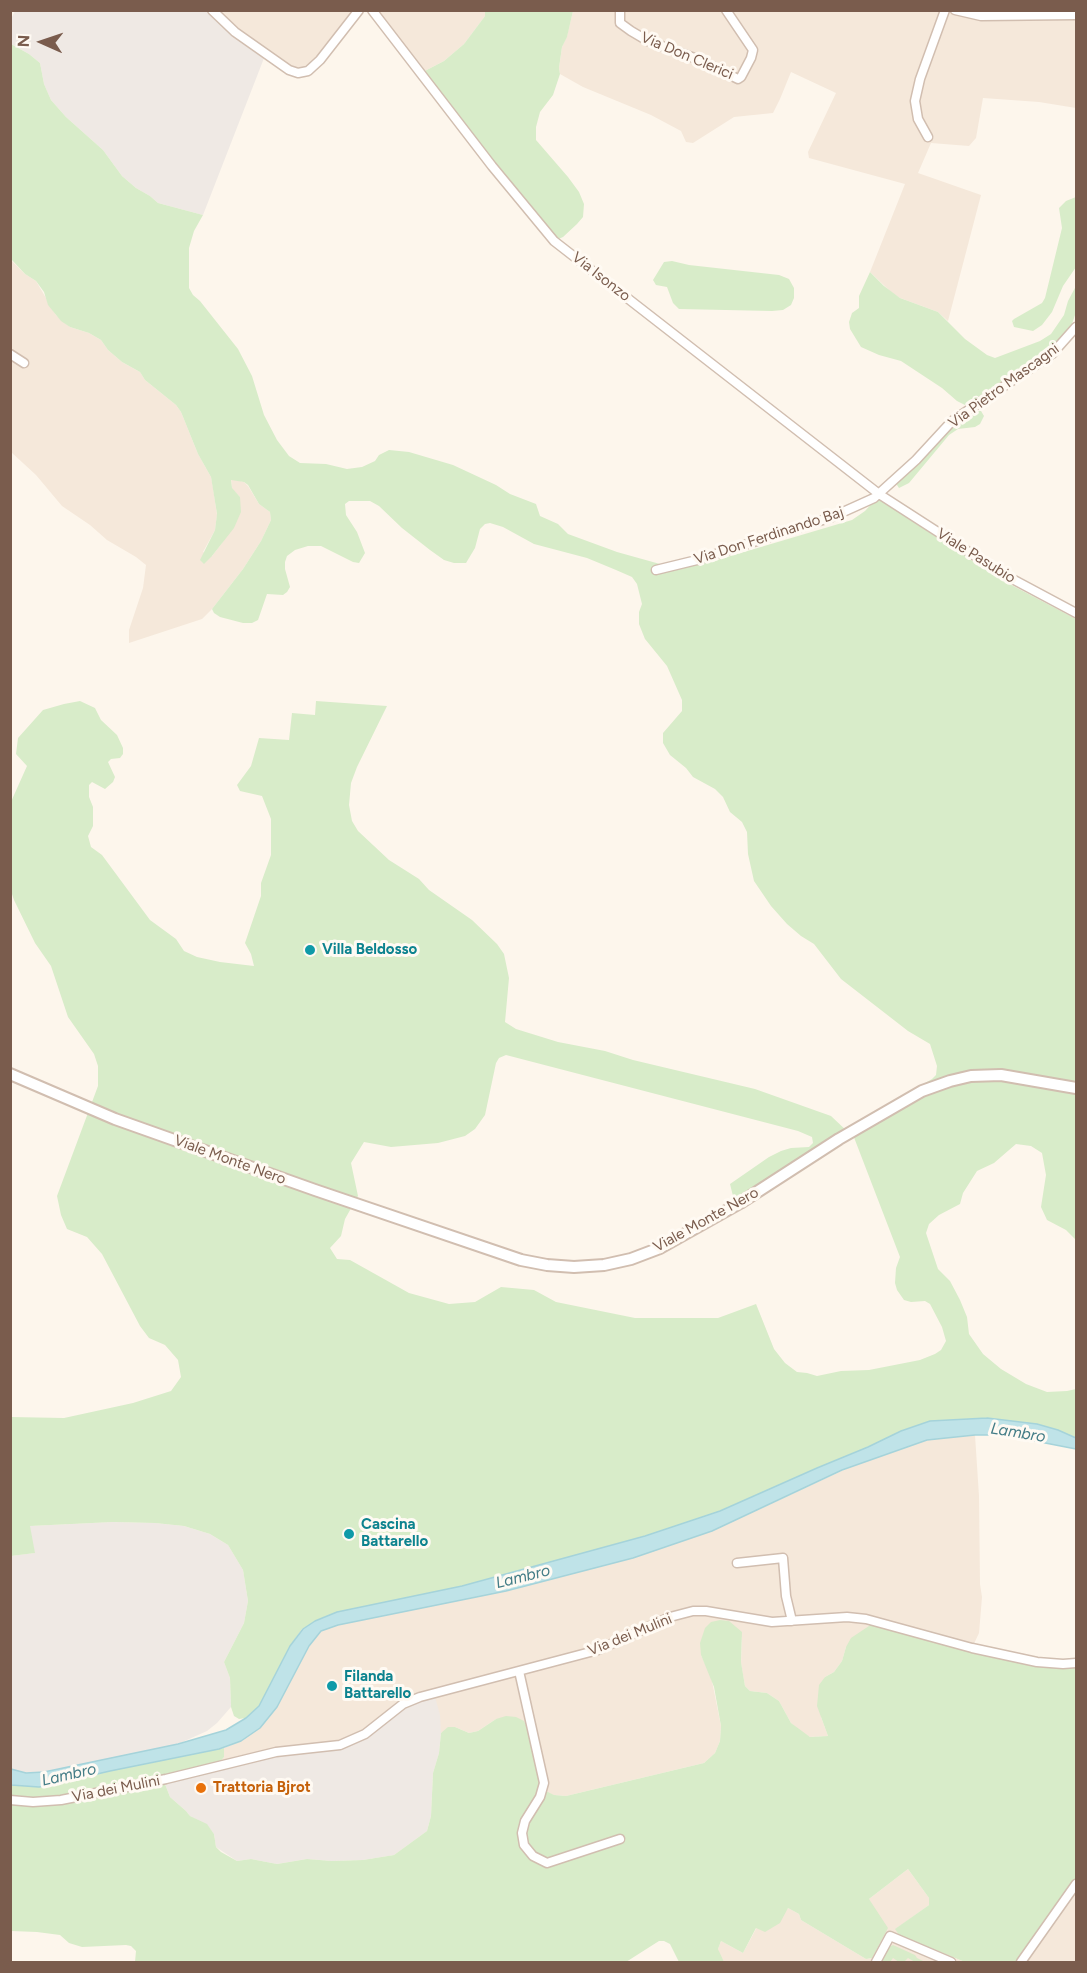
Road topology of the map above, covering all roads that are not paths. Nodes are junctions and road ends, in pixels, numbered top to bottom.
1 (212, 10) edge
2 (359, 10) edge
3 (372, 10) edge
4 (620, 10) edge
5 (726, 10) edge
6 (945, 10) edge
7 (955, 10) edge
8 (1077, 15) edge
9 (928, 137) dead end
10 (1077, 327) edge
11 (10, 354) edge
12 (24, 363) dead end
13 (879, 494) junction
14 (656, 570) dead end
15 (1077, 613) edge
16 (10, 1074) edge
17 (1077, 1088) edge
18 (737, 1563) dead end
19 (792, 1622) junction
20 (1077, 1663) edge
21 (519, 1671) junction
22 (10, 1800) edge
23 (620, 1839) dead end
24 (1077, 1884) edge
25 (876, 1962) edge
26 (951, 1962) edge
27 (1021, 1962) edge

1 - 2 street
3 - 13 street, Via Isonzo
4 - 5 street, Via Don Clerici
6 - 9 street
7 - 8 street
10 - 13 street, Via Pietro Mascagni
11 - 12 street
13 - 14 street, Via Don Ferdinando Baj
13 - 15 street, Viale Pasubio
16 - 17 street, Viale Monte Nero
18 - 19 street
19 - 20 street, Via dei Mulini
19 - 21 street, Via dei Mulini
21 - 22 street, Via dei Mulini
21 - 23 street
24 - 27 street
25 - 26 street

